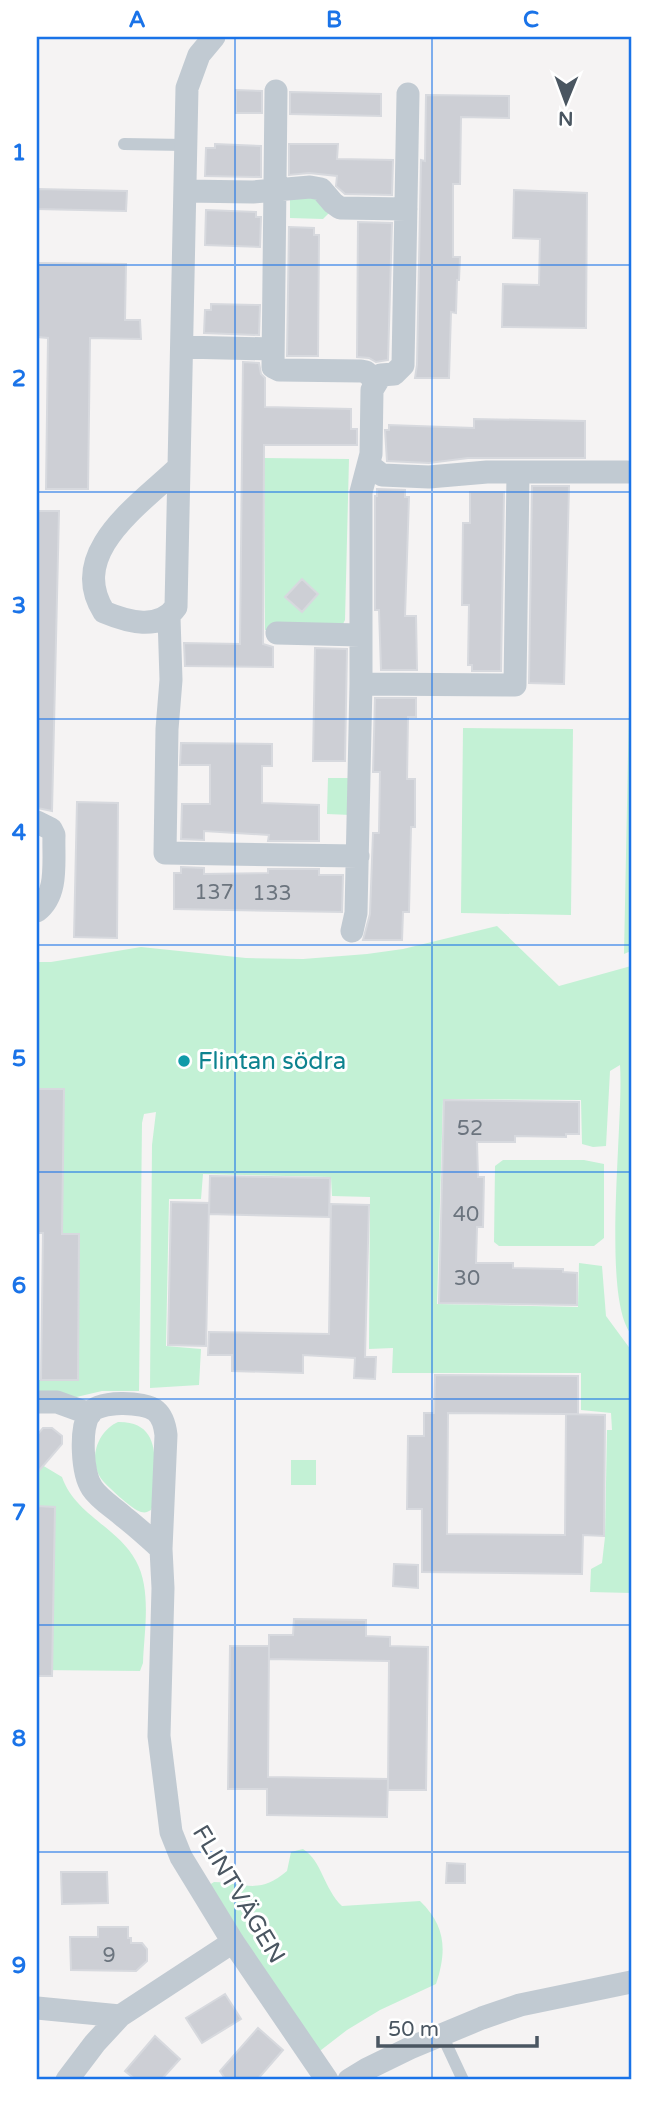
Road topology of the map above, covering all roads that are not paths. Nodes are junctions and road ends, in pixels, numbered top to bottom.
1 (207, 38) edge
2 (276, 91) dead end
3 (408, 94) dead end
4 (124, 144) dead end
5 (186, 145) junction
6 (274, 188) junction
7 (185, 191) junction
8 (406, 209) junction
9 (182, 347) junction
10 (272, 349) junction
11 (376, 380) junction
12 (369, 465) junction
13 (179, 467) junction
14 (518, 472) junction
15 (627, 472) dead end
16 (169, 617) junction
17 (277, 633) dead end
18 (360, 635) junction
19 (361, 684) junction
20 (37, 822) edge
21 (358, 856) junction
22 (37, 911) edge
23 (352, 931) dead end
24 (37, 1402) edge
25 (90, 1414) junction
26 (161, 1549) junction
27 (233, 1942) junction
28 (631, 1982) edge
29 (37, 2008) edge
30 (120, 2016) junction
31 (442, 2035) junction
32 (67, 2080) edge
33 (327, 2080) edge
34 (349, 2080) edge
35 (463, 2080) edge

1 - 5 street
2 - 6 street
3 - 8 street
4 - 5 lane
5 - 7 street
6 - 7 street
6 - 8 street
6 - 10 street
7 - 9 street
8 - 11 street
9 - 10 street
9 - 13 street
10 - 11 street
11 - 12 street
12 - 14 street
12 - 18 street
13 - 16 street
13 - 16 street
14 - 15 street
14 - 19 street
16 - 21 street
17 - 18 street
18 - 19 street
19 - 21 street
20 - 22 street
21 - 23 street
24 - 25 street
25 - 26 street
25 - 26 street, FLINTVÄGEN
26 - 27 street, FLINTVÄGEN
27 - 30 street
27 - 33 street, FLINTVÄGEN
28 - 31 street
29 - 30 street
30 - 32 street
31 - 34 street
31 - 35 lane

